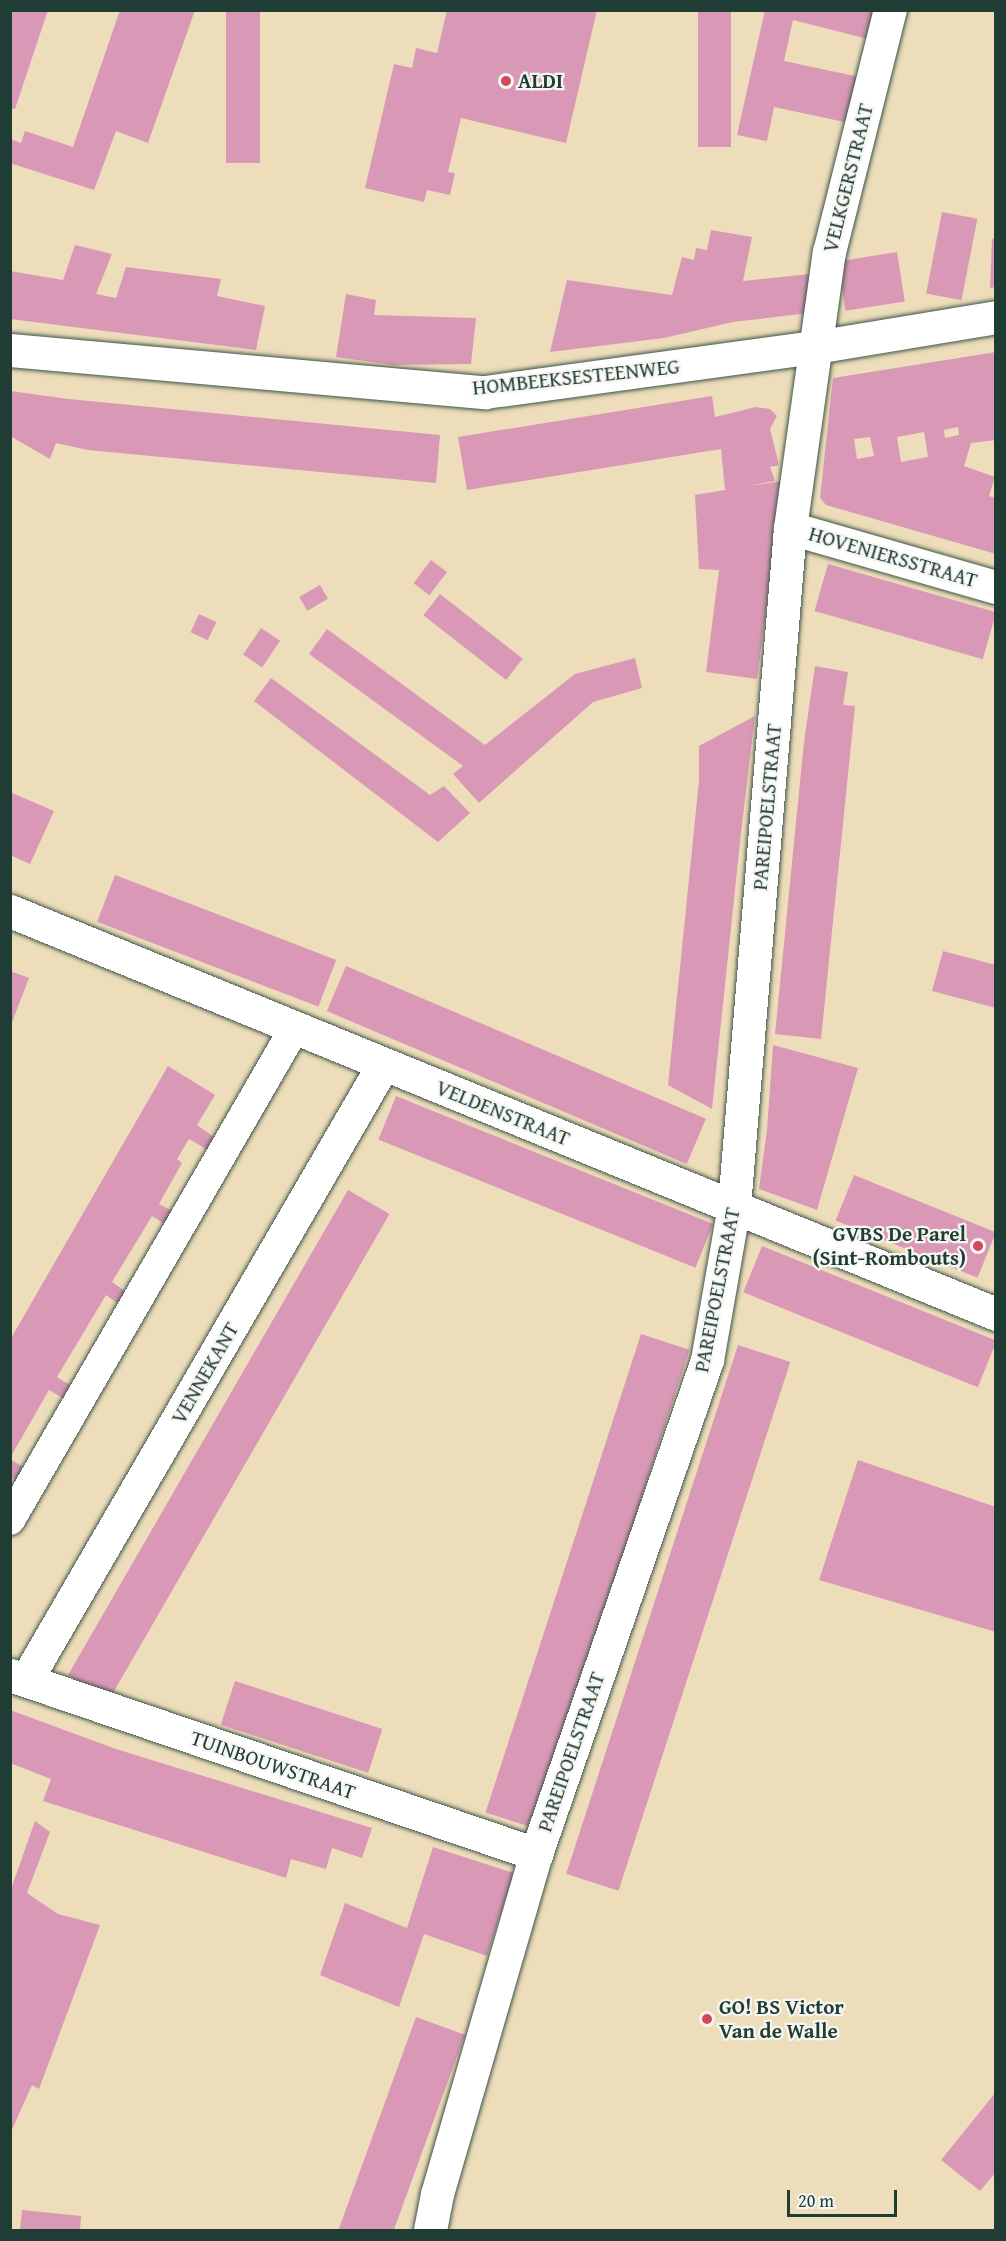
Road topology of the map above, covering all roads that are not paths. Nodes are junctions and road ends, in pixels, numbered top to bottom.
1 (890, 10) edge
2 (996, 317) edge
3 (815, 347) junction
4 (10, 350) edge
5 (790, 528) junction
6 (996, 587) edge
7 (10, 911) edge
8 (294, 1029) junction
9 (383, 1065) junction
10 (734, 1206) junction
11 (996, 1314) edge
12 (10, 1520) edge
13 (18, 1678) edge
14 (536, 1854) junction
15 (430, 2230) edge

1 - 3 street, VELKGERSTRAAT
2 - 3 street, HOMBEEKSESTEENWEG
3 - 4 street, HOMBEEKSESTEENWEG
3 - 5 street, PAREIPOELSTRAAT
5 - 6 street, HOVENIERSSTRAAT
5 - 10 street, PAREIPOELSTRAAT
7 - 8 street, VELDENSTRAAT
8 - 9 street, VELDENSTRAAT
8 - 12 street
9 - 10 street, VELDENSTRAAT
9 - 13 street, VENNEKANT
10 - 11 street, VELDENSTRAAT
10 - 14 street, PAREIPOELSTRAAT
13 - 14 street, TUINBOUWSTRAAT
14 - 15 street, PAREIPOELSTRAAT

